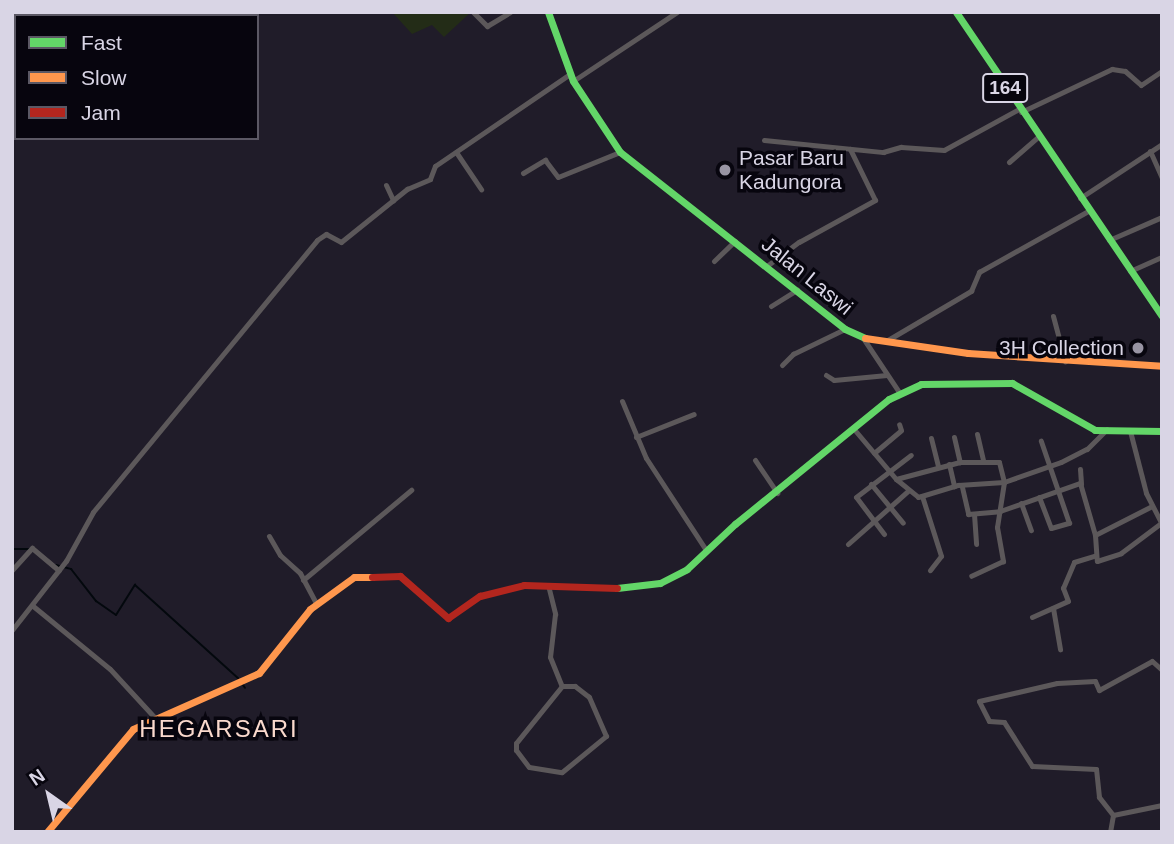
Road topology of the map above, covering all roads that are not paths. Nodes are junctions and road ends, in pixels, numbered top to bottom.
1 (473, 12) edge
2 (510, 12) edge
3 (548, 12) edge
4 (677, 12) edge
5 (956, 12) edge
6 (1162, 71) edge
7 (572, 77) junction
8 (1020, 111) junction
9 (1038, 137) junction
10 (764, 140) dead end
11 (1162, 144) edge
12 (850, 149) junction
13 (1150, 151) junction
14 (456, 152) junction
15 (620, 152) junction
16 (1009, 162) dead end
17 (523, 173) dead end
18 (1162, 178) edge
19 (386, 185) dead end
20 (481, 189) dead end
21 (1080, 198) junction
22 (393, 200) junction
23 (1088, 211) junction
24 (1162, 217) edge
25 (1109, 240) junction
26 (735, 242) junction
27 (1162, 257) edge
28 (714, 261) dead end
29 (768, 265) junction
30 (1130, 271) junction
31 (797, 290) junction
32 (771, 306) dead end
33 (1053, 316) dead end
34 (1162, 316) edge
35 (845, 329) junction
36 (863, 338) junction
37 (886, 341) junction
38 (1065, 361) junction
39 (782, 365) dead end
40 (1162, 366) edge
41 (826, 375) dead end
42 (887, 375) junction
43 (899, 392) junction
44 (622, 401) dead end
45 (694, 414) dead end
46 (899, 424) dead end
47 (853, 428) junction
48 (1107, 429) junction
49 (1130, 430) junction
50 (1162, 431) edge
51 (977, 435) dead end
52 (636, 437) junction
53 (954, 437) dead end
54 (931, 438) dead end
55 (1041, 441) dead end
56 (874, 453) junction
57 (911, 455) dead end
58 (755, 460) dead end
59 (983, 460) junction
60 (960, 463) junction
61 (949, 464) junction
62 (938, 466) junction
63 (1048, 467) junction
64 (888, 469) junction
65 (1080, 469) dead end
66 (896, 479) junction
67 (1004, 482) junction
68 (871, 484) junction
69 (1081, 484) junction
70 (954, 486) junction
71 (961, 487) junction
72 (1057, 489) junction
73 (411, 490) dead end
74 (908, 491) junction
75 (777, 492) junction
76 (922, 496) junction
77 (1040, 497) junction
78 (1021, 503) junction
79 (890, 506) junction
80 (1152, 506) junction
81 (1000, 511) junction
82 (974, 514) junction
83 (873, 522) junction
84 (903, 523) dead end
85 (1162, 524) edge
86 (1031, 530) dead end
87 (884, 534) dead end
88 (1095, 535) junction
89 (269, 536) dead end
90 (848, 544) dead end
91 (976, 544) dead end
92 (705, 550) junction
93 (1094, 554) junction
94 (12, 570) edge
95 (59, 570) junction
96 (930, 570) dead end
97 (971, 576) dead end
98 (303, 580) junction
99 (548, 585) junction
100 (316, 603) junction
101 (33, 606) junction
102 (1053, 608) junction
103 (1032, 617) dead end
104 (12, 630) edge
105 (1060, 649) dead end
106 (1162, 670) edge
107 (562, 686) junction
108 (156, 719) junction
109 (1162, 805) edge
110 (1113, 815) junction
111 (47, 832) edge
112 (1110, 832) edge

1 - 2 street
3 - 7 street, Jalan Laswi
4 - 7 street
5 - 8 street, 164
6 - 8 street
7 - 14 street
7 - 15 street, Jalan Laswi
8 - 9 street, 164
8 - 12 street
9 - 16 street
9 - 21 street, 164
10 - 12 street
11 - 13 street
12 - 29 street
13 - 18 street
13 - 21 street
14 - 20 street
14 - 22 street
15 - 17 street
15 - 26 street, Jalan Laswi
19 - 22 street
21 - 23 street, 164
22 - 95 street
23 - 25 street, 164
23 - 37 street
24 - 25 street
25 - 30 street, 164
26 - 28 street
26 - 29 street, Jalan Laswi
27 - 30 street
29 - 31 street, Jalan Laswi
30 - 34 street, 164
31 - 32 street
31 - 35 street, Jalan Laswi
33 - 38 street
35 - 36 street, Jalan Laswi
35 - 39 street
36 - 37 street, Jalan Laswi
36 - 42 street
37 - 38 street, Jalan Laswi
38 - 40 street, Jalan Laswi
41 - 42 street
42 - 43 street
43 - 47 street
43 - 48 street
44 - 52 street
45 - 52 street
46 - 56 street
47 - 56 street
47 - 75 street
48 - 49 street
48 - 63 street
49 - 50 street
49 - 80 street
51 - 59 street
52 - 92 street
53 - 60 street
54 - 62 street
55 - 63 street
56 - 64 street
57 - 64 street
58 - 75 street
59 - 60 street
59 - 67 street
60 - 61 street
61 - 62 street
61 - 70 street
62 - 66 street
63 - 67 street
63 - 72 street
64 - 66 street
64 - 68 street
65 - 69 street
66 - 74 street
67 - 71 street
67 - 81 street
68 - 79 street
68 - 83 street
69 - 72 street
69 - 88 street
70 - 71 street
70 - 76 street
71 - 82 street
72 - 77 street
72 - 77 street
73 - 98 street
74 - 76 street
74 - 79 street
75 - 92 street
76 - 96 street
77 - 78 street
78 - 81 street
78 - 86 street
79 - 83 street
79 - 84 street
80 - 85 street
80 - 88 street
81 - 82 street
81 - 97 street
82 - 91 street
83 - 87 street
83 - 90 street
85 - 93 street
88 - 93 street
89 - 98 street
92 - 99 street
93 - 102 street
94 - 95 street
95 - 101 street
98 - 100 street
99 - 100 street
99 - 107 street
100 - 108 street
101 - 104 street
101 - 108 street
102 - 103 street
102 - 105 street
106 - 110 street
107 - 107 street
108 - 111 street
109 - 110 street
110 - 112 street

